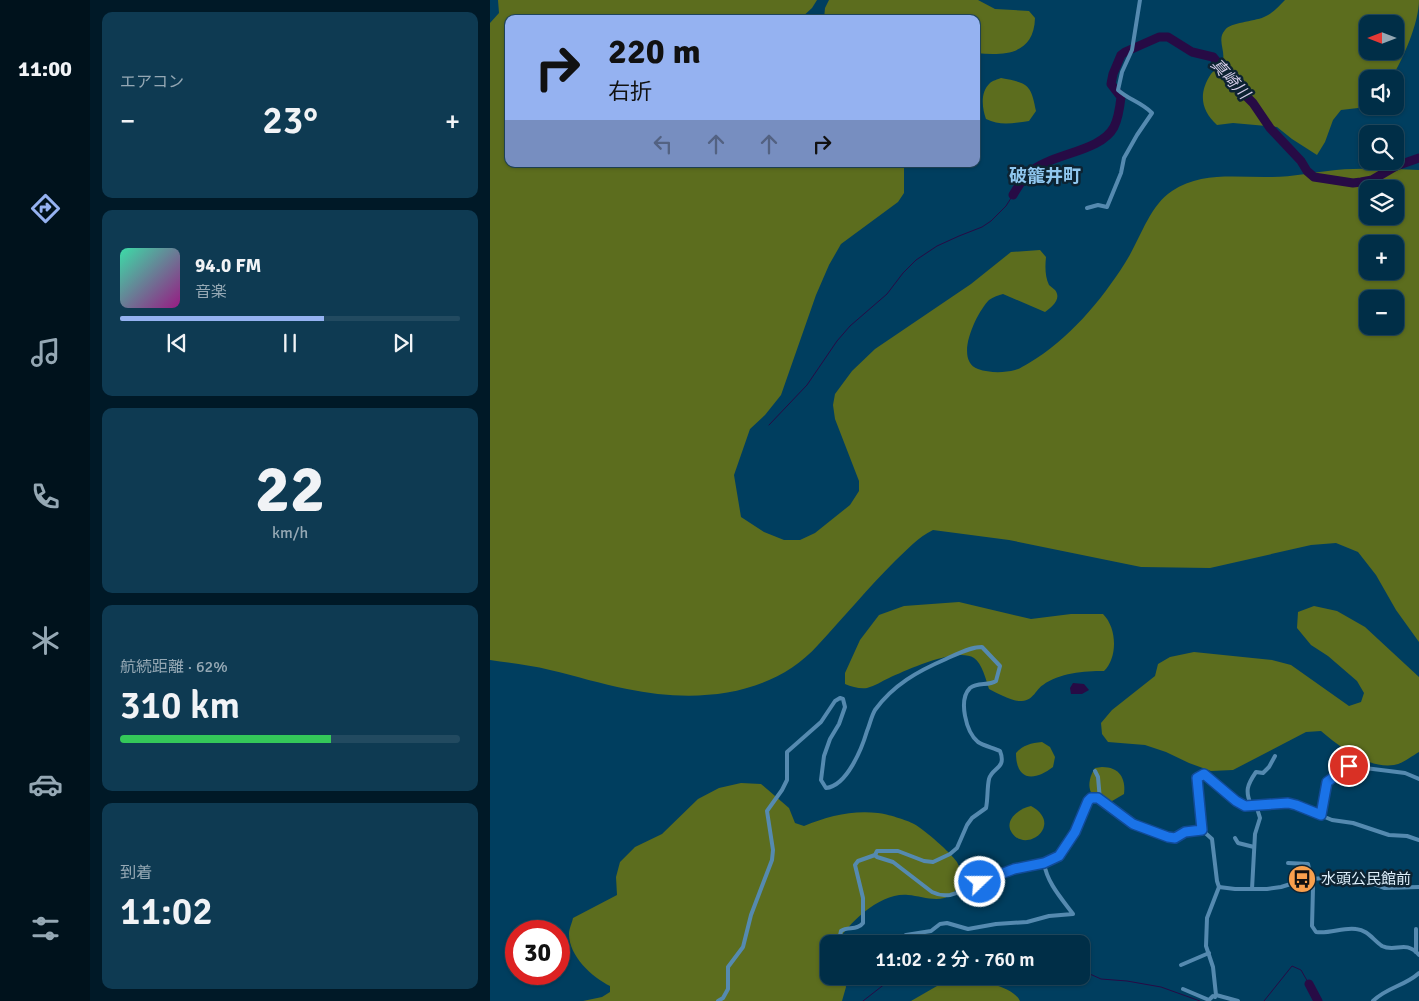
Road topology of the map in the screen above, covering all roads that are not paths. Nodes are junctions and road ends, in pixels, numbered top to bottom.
1 (1140, 0) edge
2 (1088, 208) dead end
3 (1275, 756) dead end
4 (1095, 771) dead end
5 (1419, 779) edge
6 (1100, 800) junction
7 (1251, 805) junction
8 (1256, 805) junction
9 (1321, 815) junction
10 (1202, 830) junction
11 (1235, 838) dead end
12 (1419, 840) edge
13 (1254, 847) junction
14 (875, 855) junction
15 (1044, 863) junction
16 (1288, 863) dead end
17 (1312, 878) junction
18 (1219, 887) junction
19 (1419, 887) edge
20 (1252, 889) junction
21 (1416, 929) dead end
22 (840, 935) edge
23 (906, 935) edge
24 (1418, 953) edge
25 (1209, 954) junction
26 (1181, 965) dead end
27 (1419, 973) edge
28 (1183, 989) dead end
29 (1214, 998) edge
30 (718, 1001) edge
31 (1238, 1001) edge
32 (1373, 1001) edge

1 - 2 street
3 - 7 street
4 - 6 street
5 - 9 street
6 - 10 street
6 - 15 street
7 - 8 street
7 - 10 street
8 - 9 street
8 - 13 street
9 - 12 street
10 - 18 street
11 - 13 street
13 - 20 street
14 - 15 street
14 - 22 street
14 - 30 street
15 - 23 street
16 - 17 street
17 - 19 street
17 - 20 street
17 - 24 street
18 - 20 street
18 - 25 street
21 - 24 street
25 - 26 street
25 - 29 street
27 - 32 street
28 - 29 street
29 - 31 street

